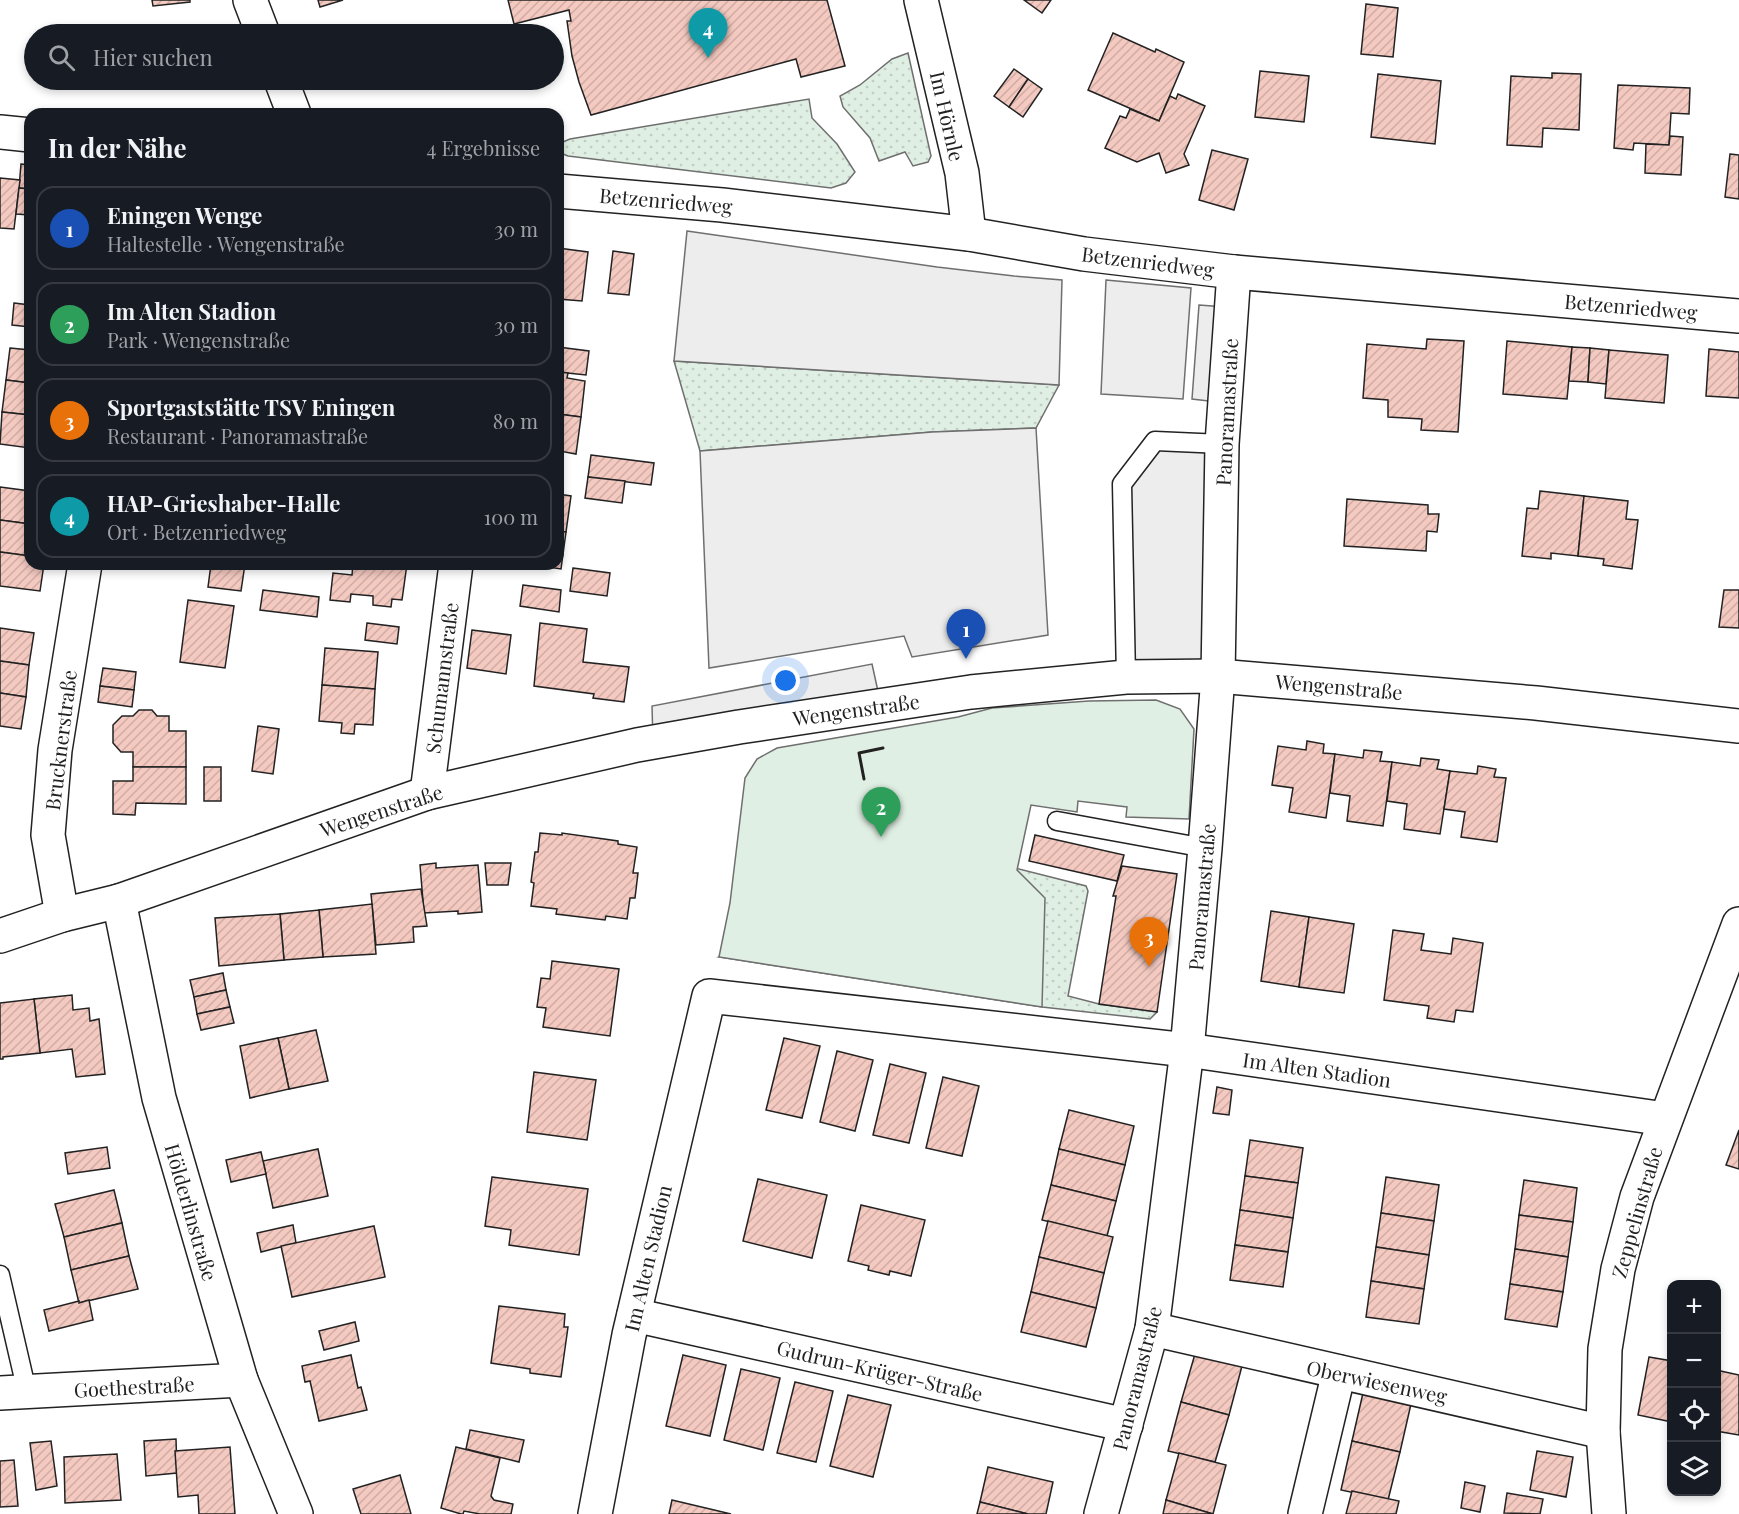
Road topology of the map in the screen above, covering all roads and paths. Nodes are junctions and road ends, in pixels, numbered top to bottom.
1 (250, 0) edge
2 (921, 0) edge
3 (259, 24) edge
4 (285, 90) edge
5 (292, 108) edge
6 (0, 132) edge
7 (24, 134) edge
8 (564, 192) edge
9 (969, 234) junction
10 (1234, 272) junction
11 (1739, 316) edge
12 (1222, 444) junction
13 (85, 570) edge
14 (455, 570) edge
15 (1218, 676) junction
16 (1126, 677) junction
17 (1739, 726) edge
18 (427, 793) junction
19 (1057, 820) dead end
20 (1205, 848) junction
21 (119, 901) junction
22 (62, 915) junction
23 (1739, 924) edge
24 (0, 936) edge
25 (1187, 1050) junction
26 (1665, 1119) junction
27 (0, 1275) edge
28 (634, 1315) junction
29 (1152, 1329) junction
30 (1339, 1372) junction
31 (241, 1380) junction
32 (14, 1393) edge
33 (1126, 1425) junction
34 (1603, 1432) junction
35 (296, 1514) edge
36 (595, 1514) edge
37 (1101, 1514) edge
38 (1305, 1514) edge
39 (1609, 1514) edge

1 - 3 street
2 - 9 street, Im Hörnle
4 - 5 street
6 - 7 street
8 - 9 street, Betzenriedweg
9 - 10 street, Betzenriedweg
10 - 11 street, Betzenriedweg
10 - 12 street, Panoramastraße
12 - 15 street, Panoramastraße
12 - 16 lane
13 - 22 street, Brucknerstraße
14 - 18 street, Schumannstraße
15 - 16 street, Wengenstraße
15 - 17 street, Wengenstraße
15 - 20 street, Panoramastraße
16 - 18 street, Wengenstraße
18 - 21 street, Wengenstraße
19 - 20 lane
20 - 25 street, Panoramastraße
21 - 22 street, Wengenstraße
21 - 31 street, Hölderlinstraße
22 - 24 street, Wengenstraße
23 - 26 street, Zeppelinstraße
25 - 26 street, Im Alten Stadion
25 - 28 street, Im Alten Stadion
25 - 29 street, Panoramastraße
26 - 34 street, Zeppelinstraße
27 - 32 lane, Goethestraße
28 - 33 street, Gudrun-Krüger-Straße
28 - 36 street, Im Alten Stadion
29 - 30 street, Oberwiesenweg
29 - 33 street, Panoramastraße
30 - 34 street, Oberwiesenweg
30 - 38 street
31 - 32 street, Goethestraße
31 - 35 street, Hölderlinstraße
33 - 37 street, Panoramastraße
34 - 39 street, Zeppelinstraße

